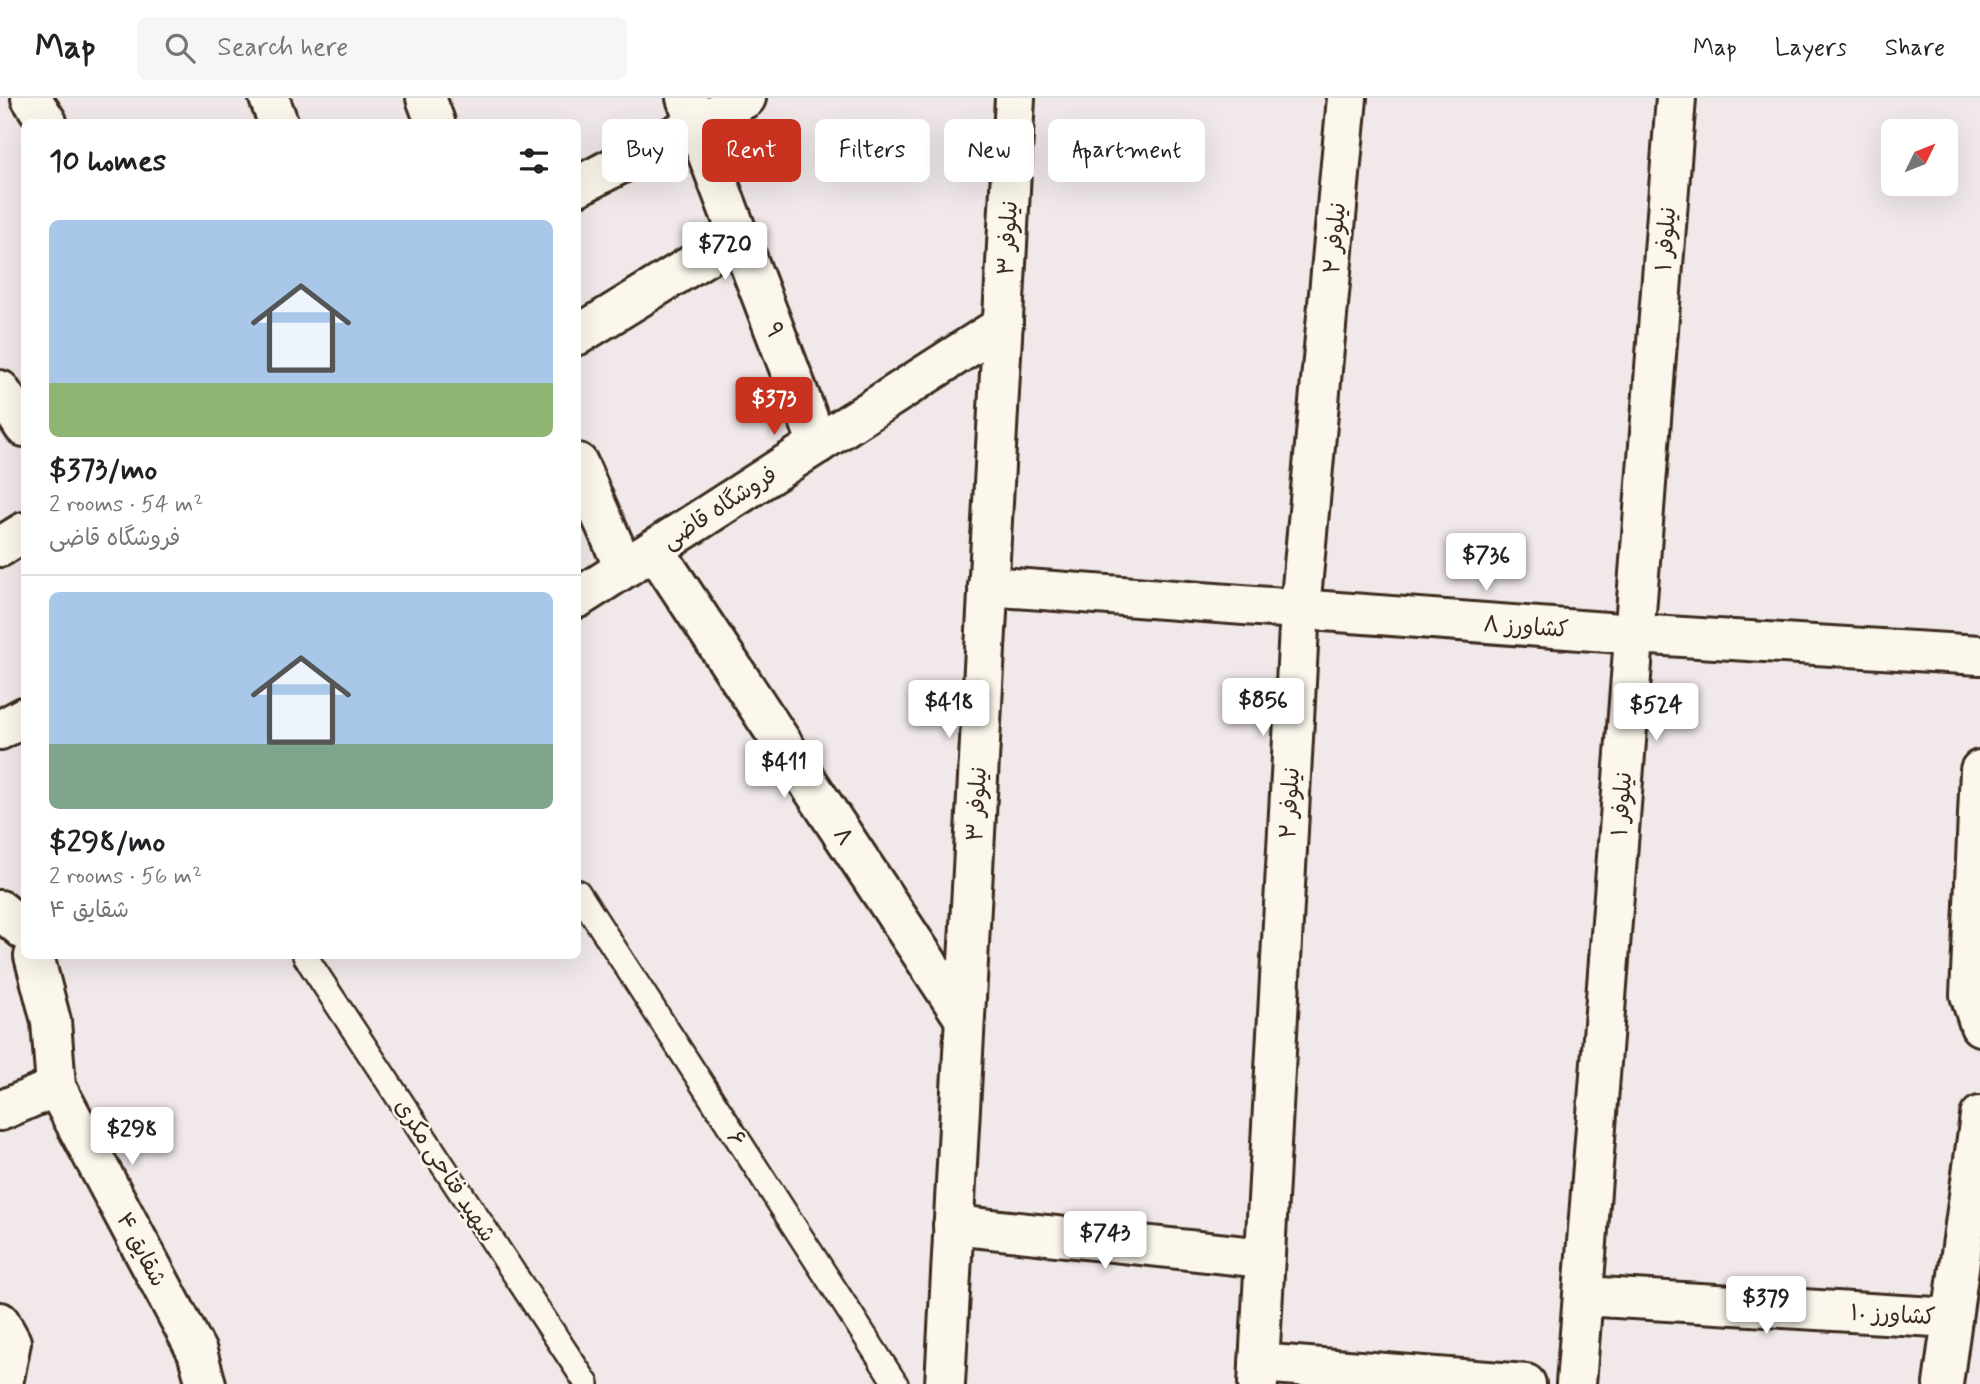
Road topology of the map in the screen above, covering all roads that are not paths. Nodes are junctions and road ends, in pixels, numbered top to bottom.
1 (31, 98) edge
2 (269, 98) edge
3 (426, 98) edge
4 (746, 98) edge
5 (1015, 98) edge
6 (1347, 98) edge
7 (1676, 98) edge
8 (692, 112) edge
9 (45, 119) edge
10 (277, 119) edge
11 (434, 119) edge
12 (581, 184) edge
13 (739, 236) junction
14 (1003, 325) junction
15 (581, 333) edge
16 (0, 390) edge
17 (21, 422) edge
18 (818, 444) junction
19 (581, 469) edge
20 (21, 535) edge
21 (0, 547) edge
22 (639, 559) junction
23 (988, 586) junction
24 (581, 596) edge
25 (1300, 609) junction
26 (1634, 634) junction
27 (1980, 655) edge
28 (21, 719) edge
29 (0, 730) edge
30 (1980, 770) edge
31 (581, 897) edge
32 (0, 910) edge
33 (21, 929) edge
34 (21, 933) edge
35 (0, 943) edge
36 (35, 959) edge
37 (308, 959) edge
38 (964, 1018) junction
39 (1980, 1026) edge
40 (56, 1087) junction
41 (0, 1111) edge
42 (1980, 1116) edge
43 (953, 1225) junction
44 (1264, 1258) junction
45 (1583, 1296) junction
46 (1952, 1318) junction
47 (0, 1322) edge
48 (1259, 1373) edge
49 (3, 1384) edge
50 (206, 1384) edge
51 (587, 1384) edge
52 (896, 1384) edge
53 (944, 1384) edge
54 (1526, 1384) edge
55 (1576, 1384) edge
56 (1943, 1384) edge

1 - 9 street
2 - 10 street
3 - 11 street
4 - 8 street
5 - 14 street, نیلوفر ۳
6 - 25 street, نیلوفر ۲
7 - 26 street, نیلوفر ۱
8 - 12 street
8 - 13 street, ۹
13 - 15 street
13 - 18 street, ۹
14 - 18 street, فروشگاه قاضی
14 - 23 street, نیلوفر ۳
16 - 17 street
18 - 22 street, فروشگاه قاضی
19 - 22 street, ۸
20 - 21 street
22 - 24 street, فروشگاه قاضی
22 - 38 street, ۸
23 - 25 street, کشاورز ۸
23 - 38 street, نیلوفر ۳
25 - 26 street, کشاورز ۸
25 - 44 street, نیلوفر ۲
26 - 27 street, کشاورز ۸
26 - 45 street, نیلوفر ۱
28 - 29 street
30 - 39 street
31 - 52 lane, ۶
32 - 33 street
34 - 35 street
36 - 40 street, شقایق ۴
37 - 51 lane, شهید فتاحی مکری
38 - 43 street, نیلوفر ۳
40 - 41 street
40 - 50 street, شقایق ۴
42 - 46 street
43 - 44 street
43 - 53 street, نیلوفر ۳
44 - 48 street, نیلوفر ۲
45 - 46 street, کشاورز ۱۰
45 - 55 street, نیلوفر ۱
46 - 56 street
47 - 49 street
48 - 54 street

